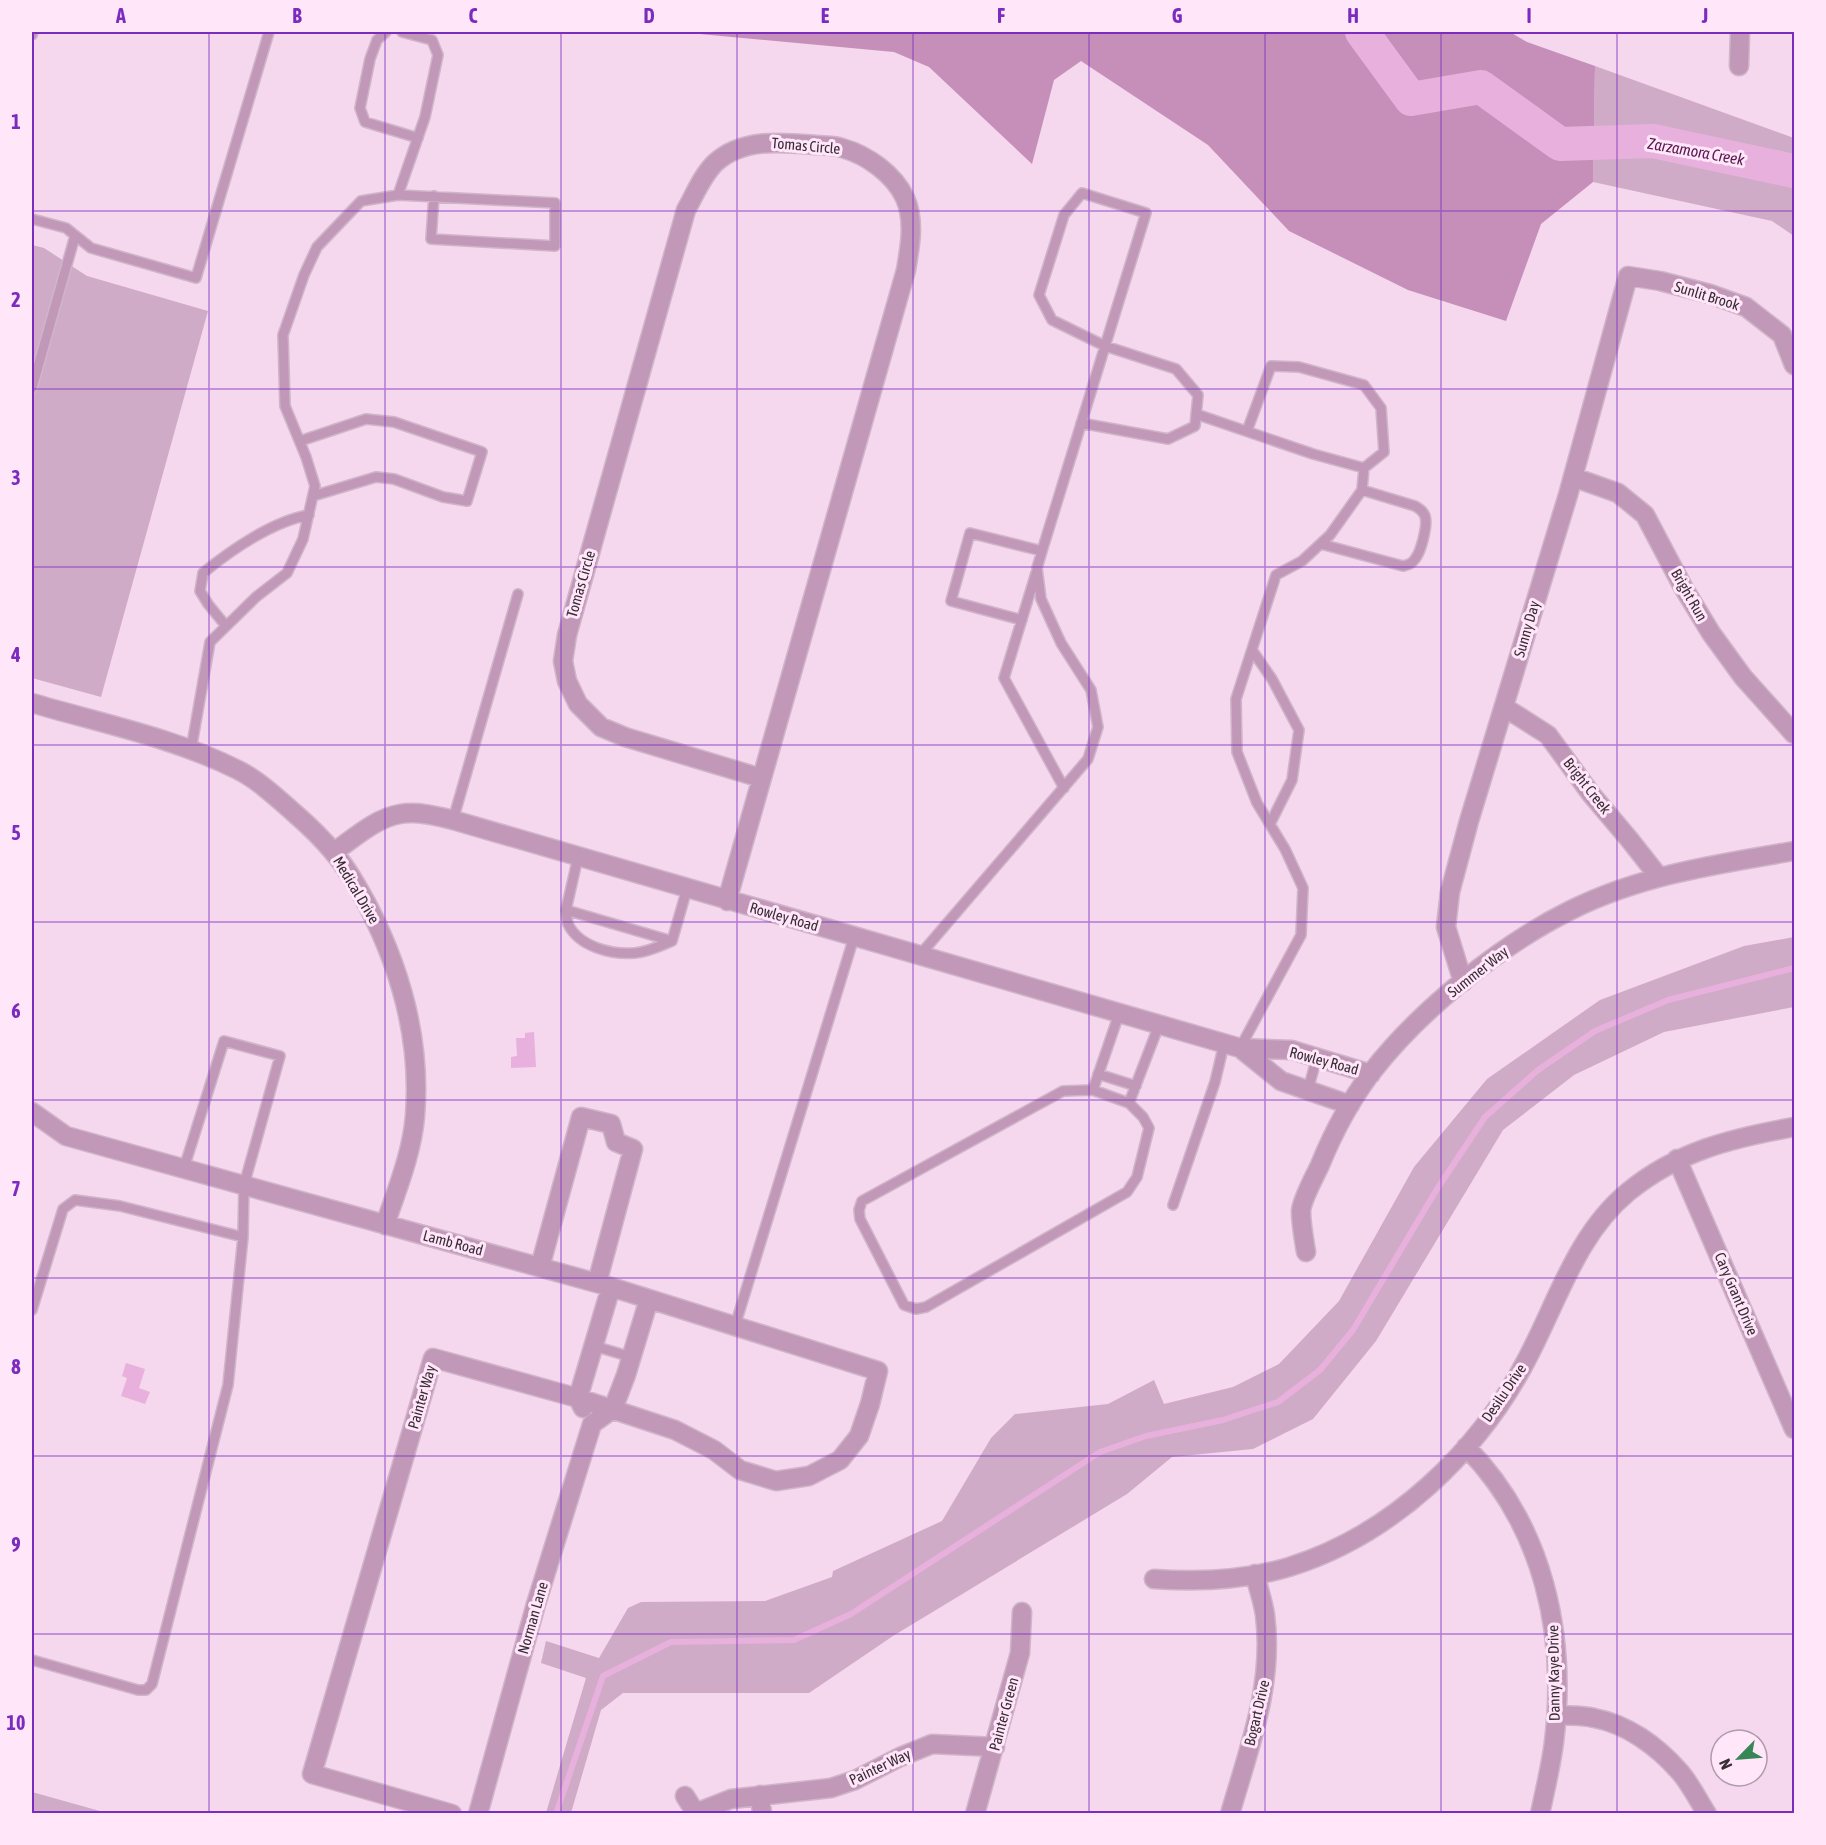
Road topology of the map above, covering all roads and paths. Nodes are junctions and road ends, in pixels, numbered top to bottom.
1 (269, 32) edge
2 (386, 32) edge
3 (402, 32) edge
4 (1740, 32) edge
5 (1739, 66) dead end
6 (418, 138) junction
7 (398, 195) junction
8 (434, 196) junction
9 (32, 219) edge
10 (75, 236) junction
11 (1628, 276) joint
12 (1105, 346) junction
13 (1794, 364) edge
14 (32, 388) edge
15 (1196, 414) junction
16 (1082, 423) junction
17 (1247, 431) junction
18 (300, 441) junction
19 (1364, 468) junction
20 (1573, 477) junction
21 (1362, 490) junction
22 (313, 496) junction
23 (309, 515) junction
24 (1321, 544) junction
25 (1042, 551) junction
26 (1037, 568) junction
27 (518, 594) dead end
28 (1022, 620) junction
29 (226, 626) junction
30 (1252, 650) junction
31 (32, 703) edge
32 (1504, 707) junction
33 (1794, 734) edge
34 (191, 750) junction
35 (761, 778) junction
36 (1064, 788) junction
37 (453, 820) junction
38 (1270, 824) junction
39 (1794, 851) edge
40 (334, 852) junction
41 (579, 857) junction
42 (1659, 878) junction
43 (687, 889) junction
44 (727, 901) junction
45 (566, 910) junction
46 (854, 937) junction
47 (672, 941) junction
48 (919, 956) junction
49 (1463, 982) junction
50 (1119, 1014) junction
51 (1159, 1025) junction
52 (1232, 1046) junction
53 (1317, 1057) junction
54 (1098, 1074) junction
55 (1371, 1074) junction
56 (1136, 1086) junction
57 (1093, 1090) junction
58 (1308, 1090) junction
59 (1129, 1103) junction
60 (1350, 1105) junction
61 (32, 1112) edge
62 (1794, 1127) edge
63 (1677, 1160) junction
64 (184, 1168) junction
65 (244, 1185) junction
66 (1173, 1205) dead end
67 (386, 1225) junction
68 (243, 1237) junction
69 (1306, 1252) dead end
70 (540, 1268) junction
71 (604, 1285) junction
72 (649, 1299) junction
73 (32, 1310) edge
74 (735, 1326) junction
75 (594, 1346) junction
76 (631, 1357) junction
77 (878, 1371) joint
78 (578, 1398) junction
79 (613, 1409) junction
80 (592, 1424) junction
81 (1794, 1429) edge
82 (1466, 1447) junction
83 (1255, 1574) junction
84 (1154, 1579) dead end
85 (1022, 1612) dead end
86 (32, 1660) edge
87 (1557, 1715) junction
88 (995, 1747) junction
89 (760, 1795) junction
90 (685, 1796) dead end
91 (694, 1813) edge
92 (452, 1814) edge
93 (478, 1814) edge
94 (762, 1814) edge
95 (975, 1814) edge
96 (1230, 1814) edge
97 (1540, 1814) edge
98 (1707, 1814) edge

1 - 10 lane
2 - 6 lane
3 - 6 lane
4 - 5 street
6 - 7 lane
7 - 8 lane
7 - 18 lane
8 - 8 lane
9 - 10 lane
10 - 14 lane
11 - 13 street, Sunlit Brook
11 - 20 street, Sunny Day
12 - 12 lane
12 - 15 lane
12 - 16 lane
15 - 16 lane
15 - 17 lane
16 - 25 lane
17 - 19 lane
17 - 19 lane
18 - 22 lane
18 - 22 lane
19 - 21 lane
20 - 32 street, Sunny Day
20 - 33 street, Bright Run
21 - 24 lane
21 - 24 lane
22 - 23 lane
23 - 29 lane
23 - 29 lane
24 - 30 lane
25 - 26 lane
25 - 28 lane
26 - 28 lane
26 - 36 lane
27 - 37 lane
28 - 36 lane
29 - 34 lane
30 - 38 lane
30 - 38 lane
31 - 34 street, Medical Drive
32 - 42 street, Bright Creek
32 - 49 street, Sunny Day
34 - 40 street, Medical Drive
35 - 35 street, Tomas Circle
35 - 44 street, Tomas Circle
36 - 48 lane
37 - 40 street, Rowley Road
37 - 41 street, Rowley Road
38 - 52 lane
39 - 42 street, Summer Way
40 - 67 street, Medical Drive
41 - 43 street, Rowley Road
41 - 45 lane
42 - 49 street, Summer Way
43 - 44 street, Rowley Road
43 - 47 lane
44 - 46 street, Rowley Road
45 - 47 lane
45 - 47 lane
46 - 48 street, Rowley Road
46 - 74 lane
48 - 50 street, Rowley Road
49 - 55 street, Summer Way
50 - 51 street, Rowley Road
50 - 54 lane
51 - 52 street, Rowley Road
51 - 56 lane
52 - 53 street, Rowley Road
52 - 58 street, Rowley Road
52 - 66 lane
53 - 55 street, Rowley Road
53 - 58 lane
54 - 56 lane
54 - 57 lane
55 - 60 street, Summer Way
56 - 59 lane
57 - 59 lane
57 - 59 lane
58 - 60 street, Rowley Road
60 - 69 street, Summer Way
61 - 64 street, Lamb Road
62 - 63 street, Desilu Drive
63 - 81 street, Cary Grant Drive
63 - 82 street, Desilu Drive
64 - 65 street, Lamb Road
64 - 65 lane
65 - 67 street, Lamb Road
65 - 68 lane
67 - 70 street, Lamb Road
68 - 73 lane
68 - 86 lane
70 - 71 street, Lamb Road
70 - 71 street
71 - 72 street, Lamb Road
71 - 75 street
72 - 74 street, Lamb Road
72 - 76 street
74 - 77 street, Lamb Road
75 - 76 lane
75 - 78 street
76 - 79 street
77 - 79 street, Painter Way
78 - 79 street, Painter Way
78 - 80 street
78 - 92 street, Painter Way
79 - 80 street
80 - 93 street, Norman Lane
82 - 83 street, Desilu Drive
82 - 87 street, Danny Kaye Drive
83 - 84 street, Desilu Drive
83 - 96 street, Bogart Drive
85 - 88 street, Painter Green
87 - 97 street, Danny Kaye Drive
87 - 98 street
88 - 89 street, Painter Way
88 - 95 street, Painter Green
89 - 91 street, Painter Way
89 - 94 street
90 - 91 street, Painter Way

